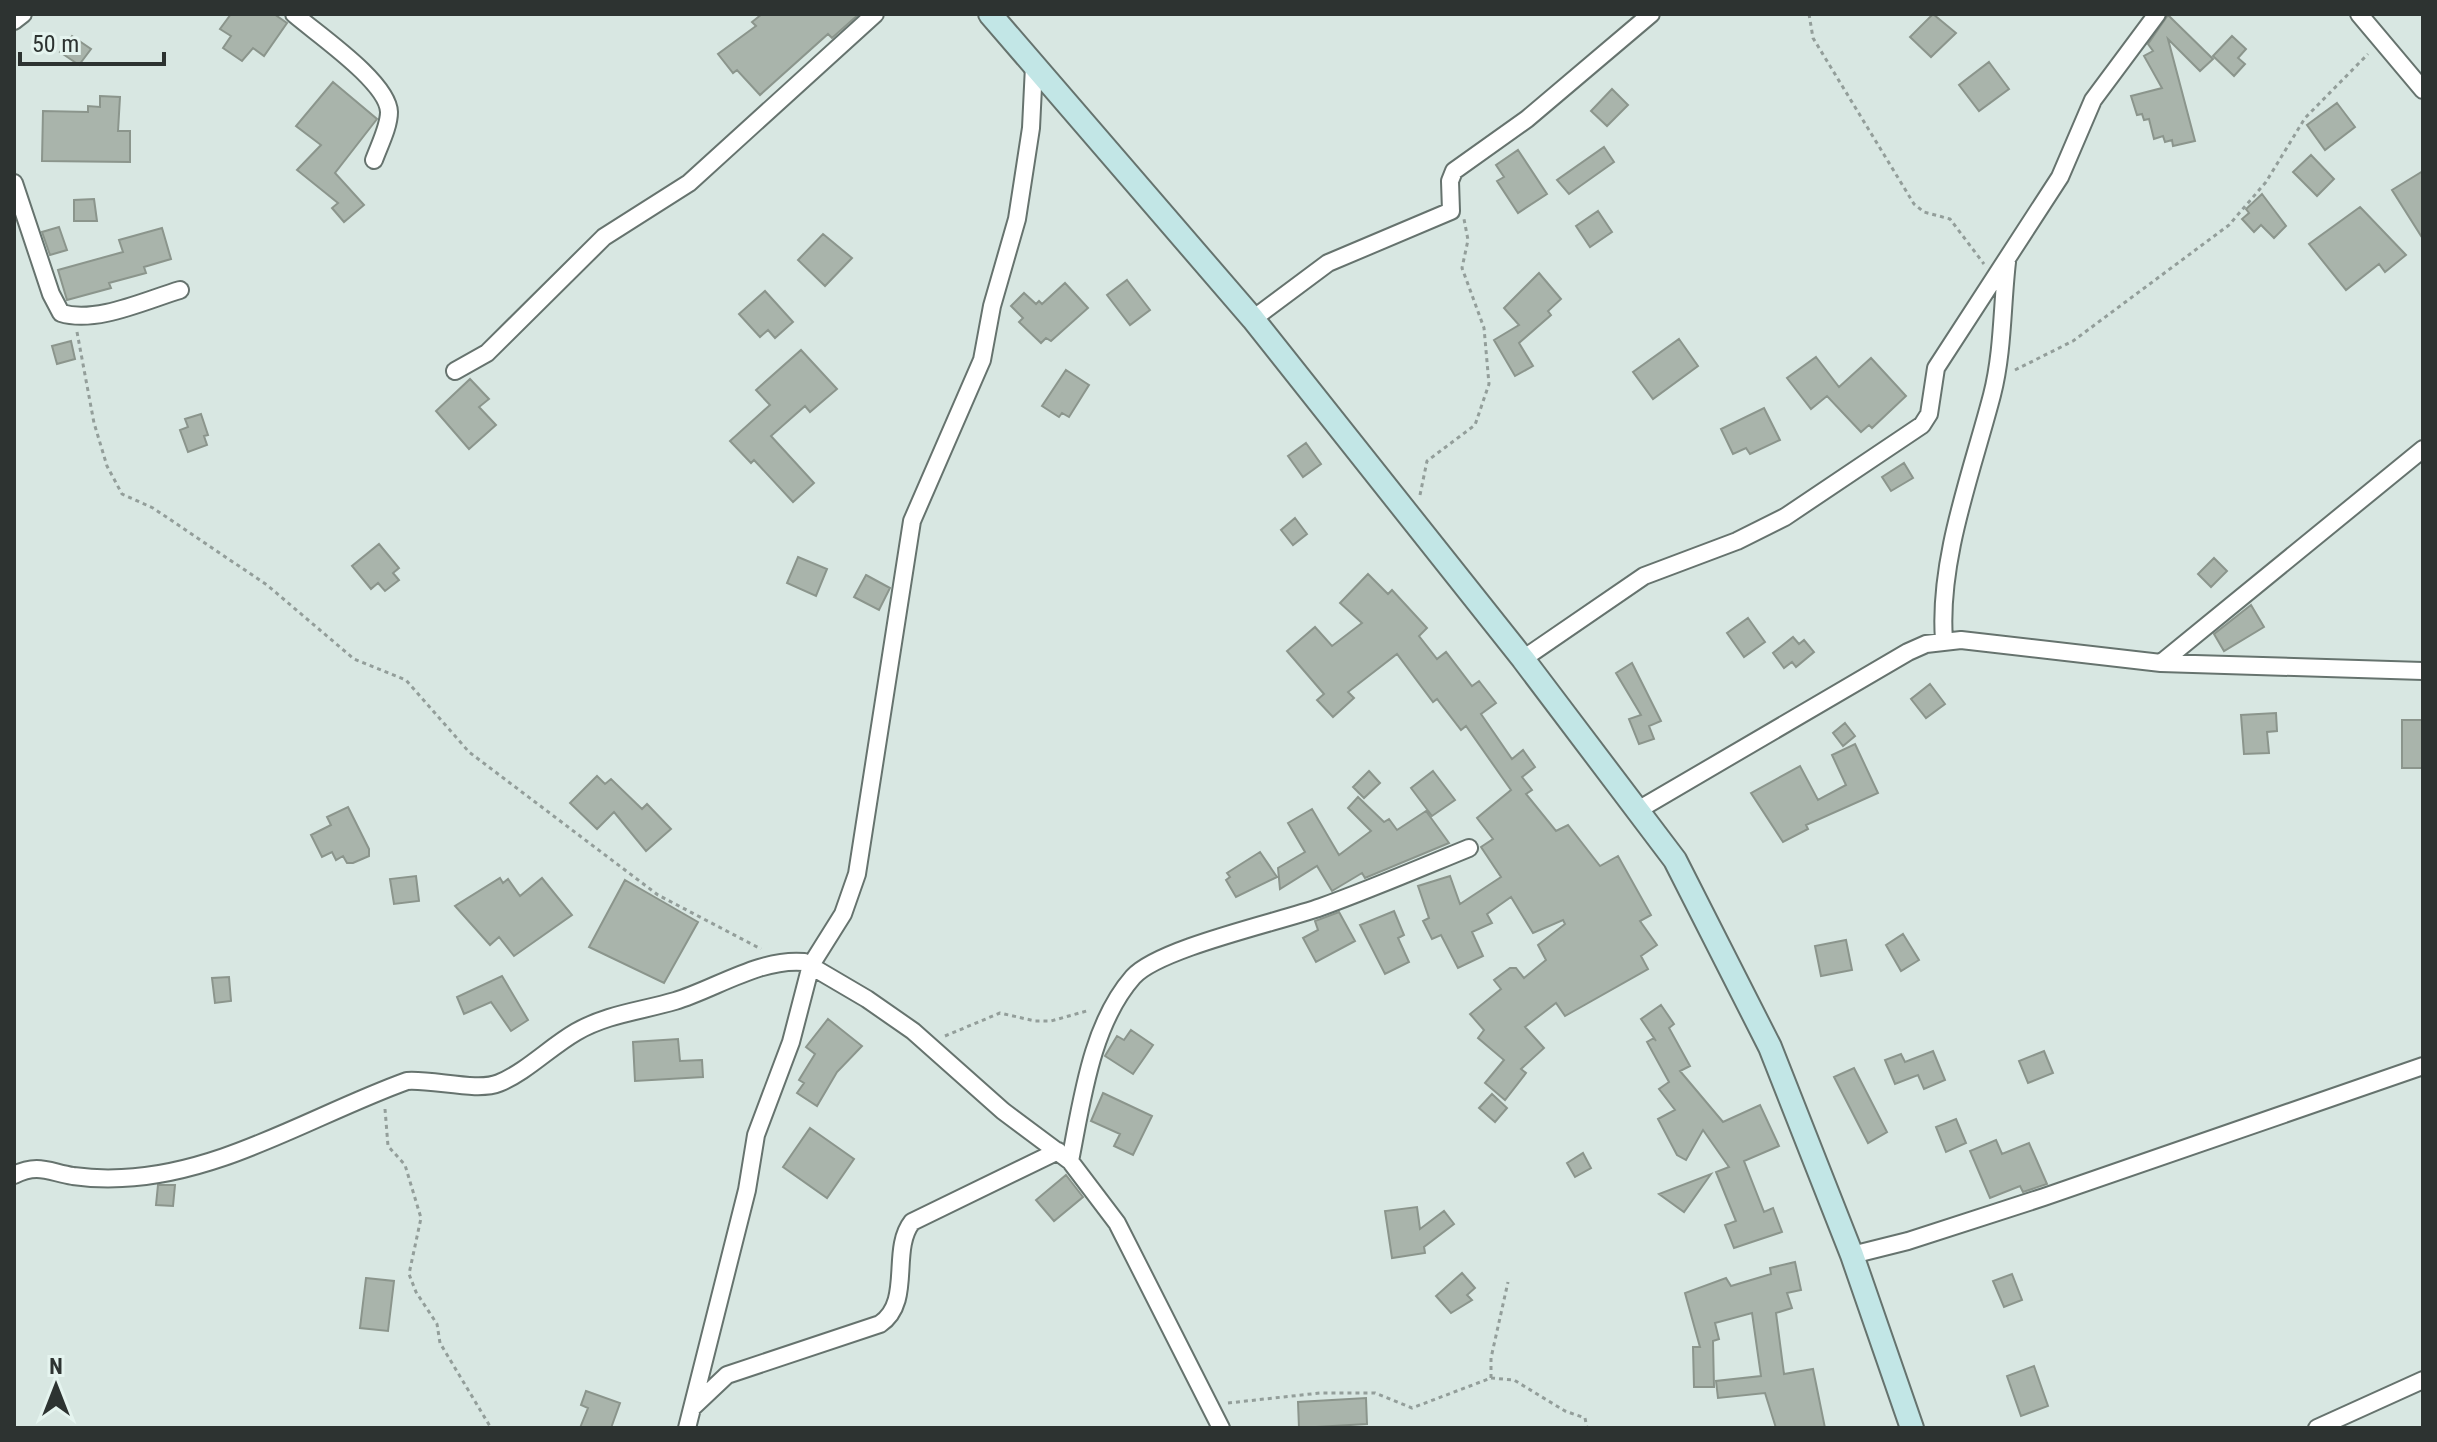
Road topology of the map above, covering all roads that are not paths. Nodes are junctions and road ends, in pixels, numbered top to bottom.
1 (23, 14) edge
2 (294, 14) edge
3 (875, 14) edge
4 (990, 14) edge
5 (1651, 14) edge
6 (2157, 14) edge
7 (2359, 14) edge
8 (14, 21) edge
9 (1034, 66) junction
10 (2423, 90) edge
11 (374, 160) dead end
12 (14, 183) edge
13 (2008, 256) junction
14 (180, 290) dead end
15 (1253, 319) junction
16 (455, 371) dead end
17 (2423, 449) edge
18 (1944, 640) junction
19 (1523, 659) junction
20 (2161, 663) junction
21 (2423, 671) edge
22 (1638, 810) junction
23 (1469, 848) dead end
24 (811, 965) junction
25 (2423, 1066) edge
26 (1064, 1156) junction
27 (14, 1175) edge
28 (1852, 1255) junction
29 (2423, 1380) edge
30 (690, 1409) junction
31 (687, 1428) edge
32 (1221, 1428) edge
33 (1912, 1428) edge
34 (2317, 1428) edge

1 - 8 street
2 - 11 street
3 - 16 street
4 - 9 main road
5 - 15 street
6 - 13 street
7 - 10 street
9 - 15 main road
9 - 24 street
12 - 14 street
13 - 18 street
13 - 19 street
15 - 19 main road
17 - 20 street
18 - 20 street
18 - 22 street
19 - 22 main road
20 - 21 street
22 - 28 main road
23 - 26 street
24 - 26 street
24 - 27 street
24 - 30 street
25 - 28 street
26 - 30 street
26 - 32 street
28 - 33 main road
29 - 34 street
30 - 31 street

